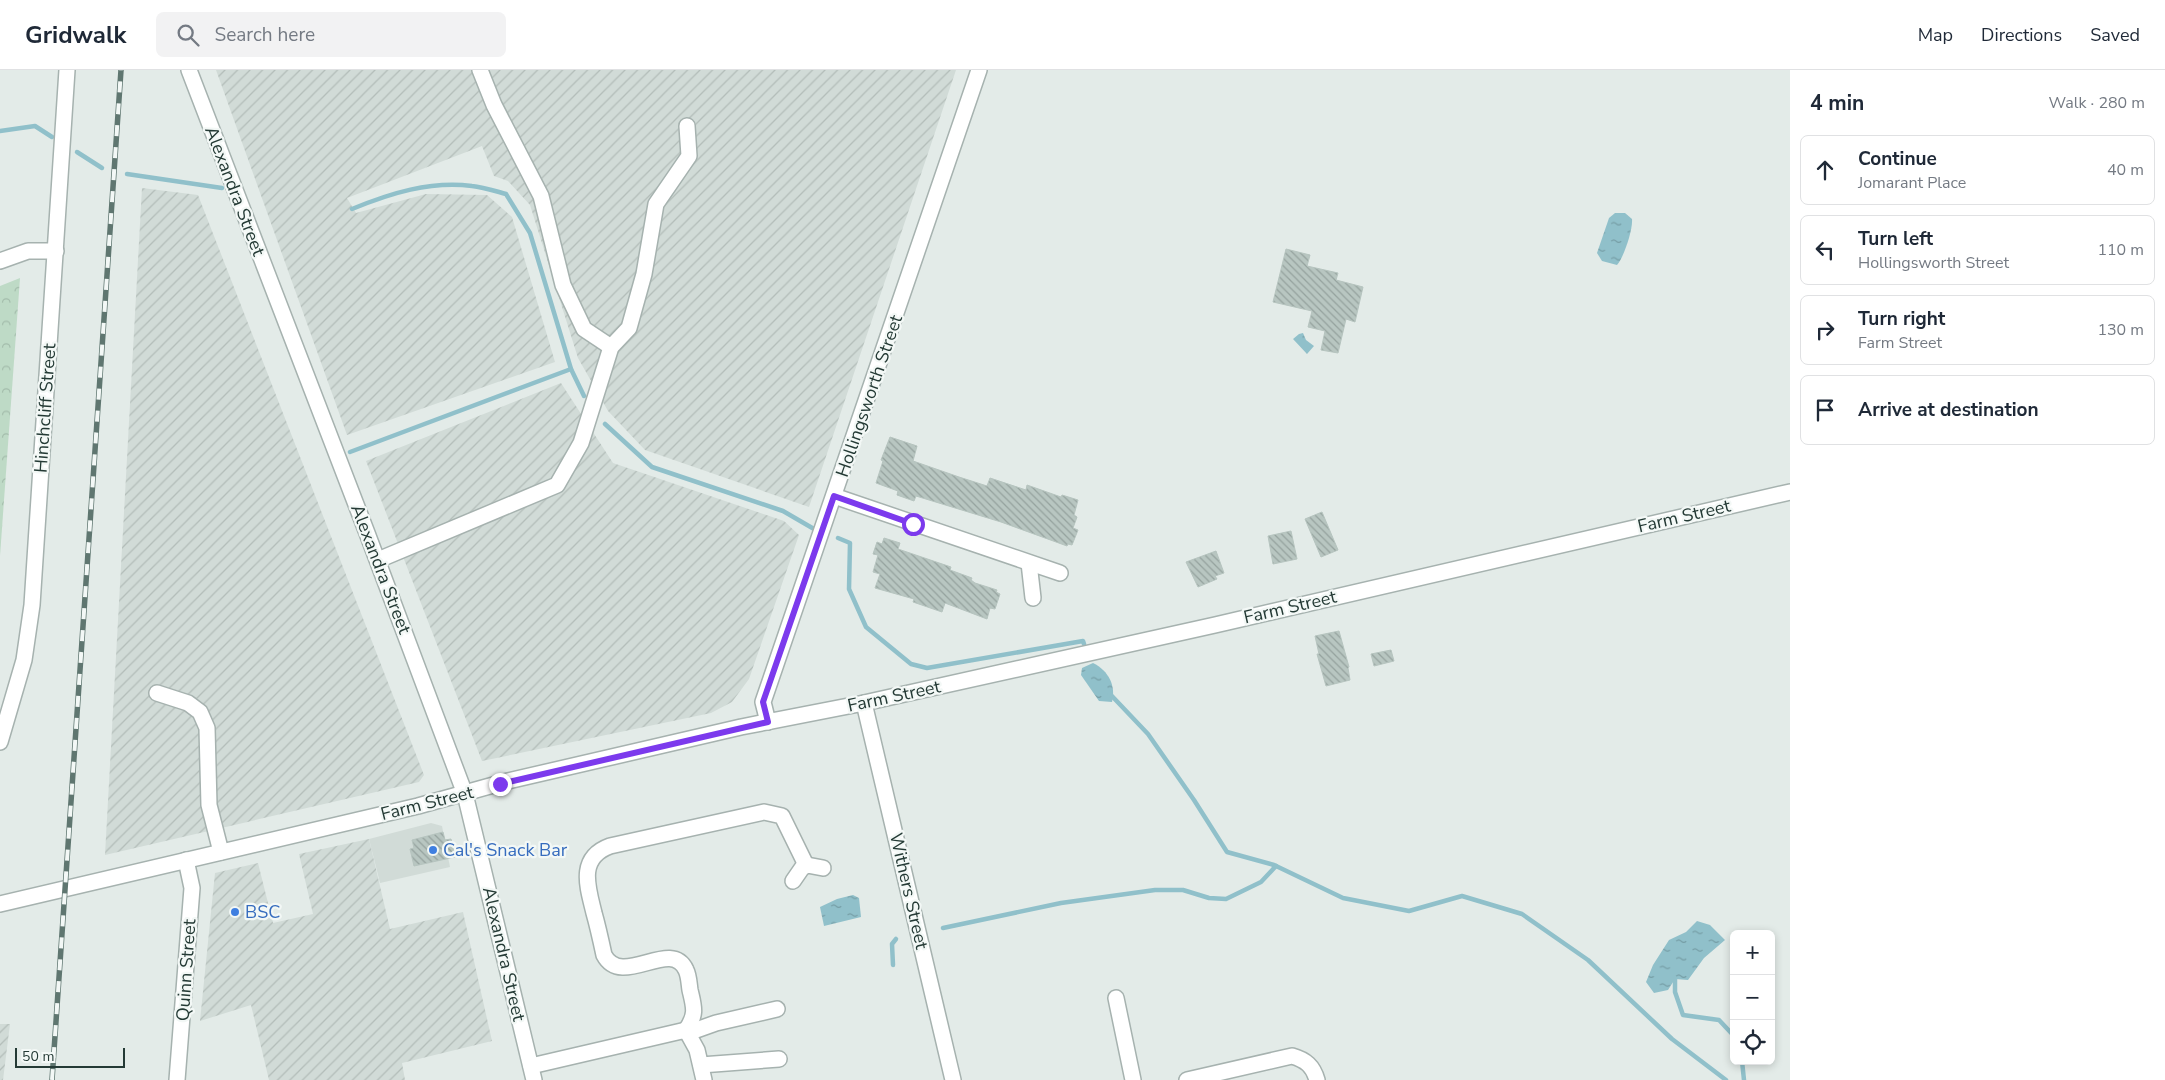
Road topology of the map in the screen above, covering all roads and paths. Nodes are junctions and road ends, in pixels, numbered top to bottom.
1 (67, 70) edge
2 (189, 70) edge
3 (480, 70) edge
4 (979, 70) edge
5 (688, 126) dead end
6 (56, 251) junction
7 (0, 261) edge
8 (611, 347) junction
9 (1790, 492) edge
10 (834, 496) junction
11 (378, 560) junction
12 (1029, 563) junction
13 (1060, 573) dead end
14 (1033, 598) dead end
15 (157, 694) dead end
16 (864, 703) junction
17 (768, 722) junction
18 (0, 742) edge
19 (465, 794) junction
20 (221, 852) junction
21 (186, 860) junction
22 (806, 865) junction
23 (823, 868) dead end
24 (793, 881) dead end
25 (0, 904) edge
26 (1116, 998) dead end
27 (776, 1009) dead end
28 (687, 1032) junction
29 (779, 1059) dead end
30 (533, 1073) edge
31 (702, 1073) edge
32 (1316, 1077) edge
33 (177, 1080) edge
34 (953, 1080) edge
35 (1133, 1080) edge
36 (1187, 1080) edge

1 - 6 street, Hinchcliff Street
2 - 11 street, Alexandra Street
3 - 8 street
4 - 10 street, Hollingsworth Street
5 - 8 street
6 - 7 street
6 - 18 street, Hinchcliff Street
8 - 11 street
9 - 16 street, Farm Street
10 - 12 street
10 - 17 street, Hollingsworth Street
11 - 19 street, Alexandra Street
12 - 13 street
12 - 14 street
15 - 20 street
16 - 17 street, Farm Street
16 - 34 street, Withers Street
17 - 19 street, Farm Street
19 - 20 street, Farm Street
19 - 30 street, Alexandra Street
20 - 21 street, Farm Street
21 - 25 street, Farm Street
21 - 33 street, Quinn Street
22 - 23 street
22 - 24 street
22 - 28 street
26 - 35 street
27 - 28 street
28 - 30 street
28 - 31 street
29 - 31 street
32 - 36 street

